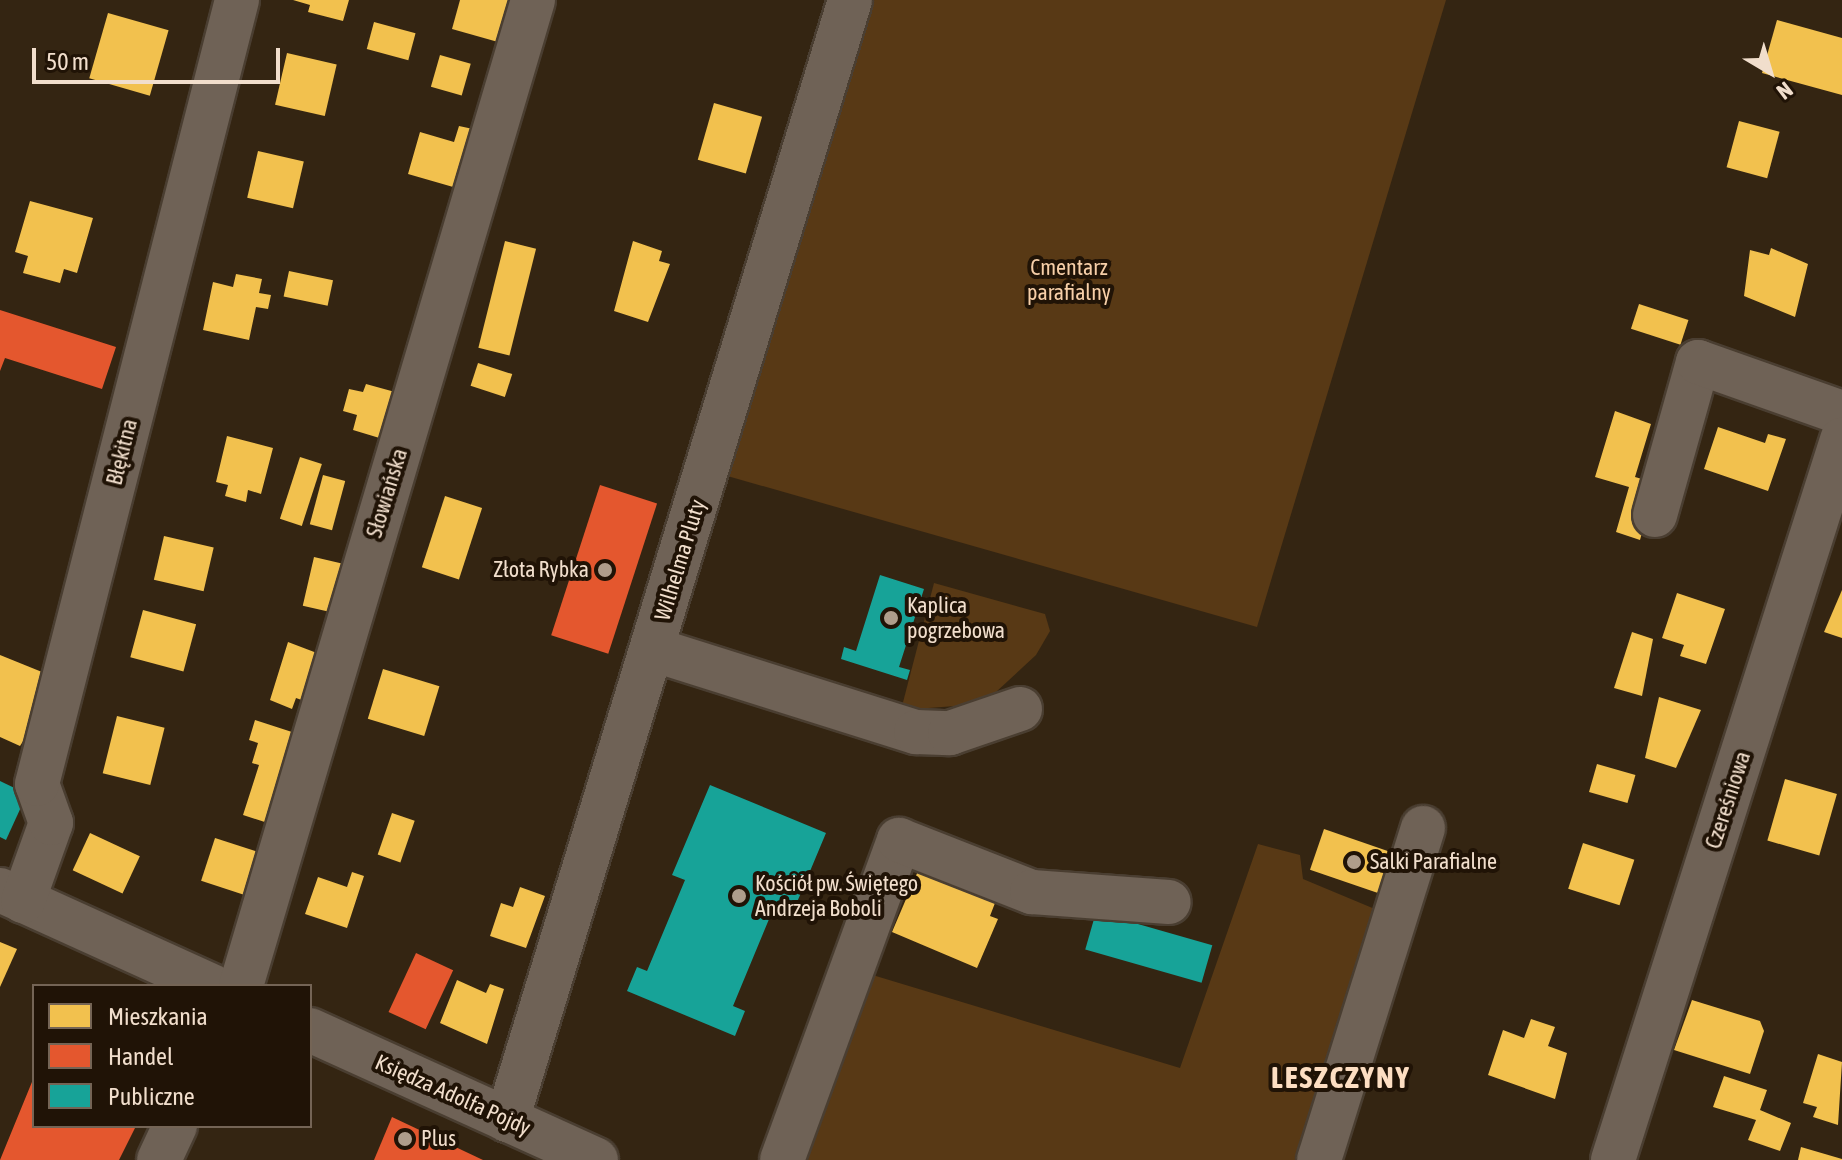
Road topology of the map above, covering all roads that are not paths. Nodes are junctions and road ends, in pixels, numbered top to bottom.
1 (237, 0) edge
2 (533, 0) edge
3 (850, 0) edge
4 (1842, 413) edge
5 (1842, 440) edge
6 (1655, 515) dead end
7 (652, 649) junction
8 (1020, 709) dead end
9 (1423, 828) dead end
10 (11, 896) edge
11 (1169, 902) dead end
12 (208, 984) edge
13 (242, 984) edge
14 (312, 1031) edge
15 (174, 1128) edge
16 (514, 1136) edge
17 (159, 1160) edge
18 (596, 1160) edge
19 (782, 1160) edge
20 (1319, 1160) edge
21 (1613, 1160) edge

1 - 10 street, Błękitna
2 - 13 street, Słowiańska
3 - 7 street, Wilhelma Pluty
4 - 6 street
5 - 21 street, Czereśniowa
7 - 8 street
7 - 16 street, Wilhelma Pluty
9 - 20 street
10 - 12 street
11 - 19 street
14 - 16 street, Księdza Adolfa Pojdy
15 - 17 street
16 - 18 street, Księdza Adolfa Pojdy

